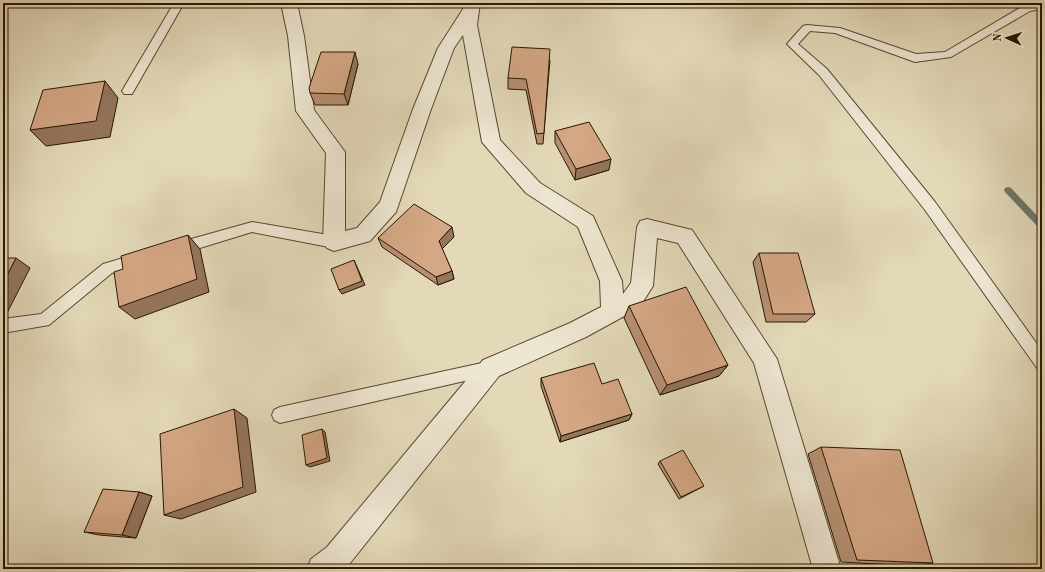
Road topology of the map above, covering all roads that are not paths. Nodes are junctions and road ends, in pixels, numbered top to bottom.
1 (179, 3) edge
2 (289, 3) edge
3 (472, 6) edge
4 (1042, 6) edge
5 (128, 90) dead end
6 (334, 242) junction
7 (613, 312) junction
8 (3, 326) edge
9 (1042, 363) edge
10 (491, 368) junction
11 (280, 416) dead end
12 (321, 569) edge
13 (827, 569) edge

1 - 5 lane
2 - 6 street
3 - 6 street
3 - 7 street
4 - 9 lane
6 - 8 lane
7 - 10 street
7 - 13 street
10 - 11 lane
10 - 12 street

